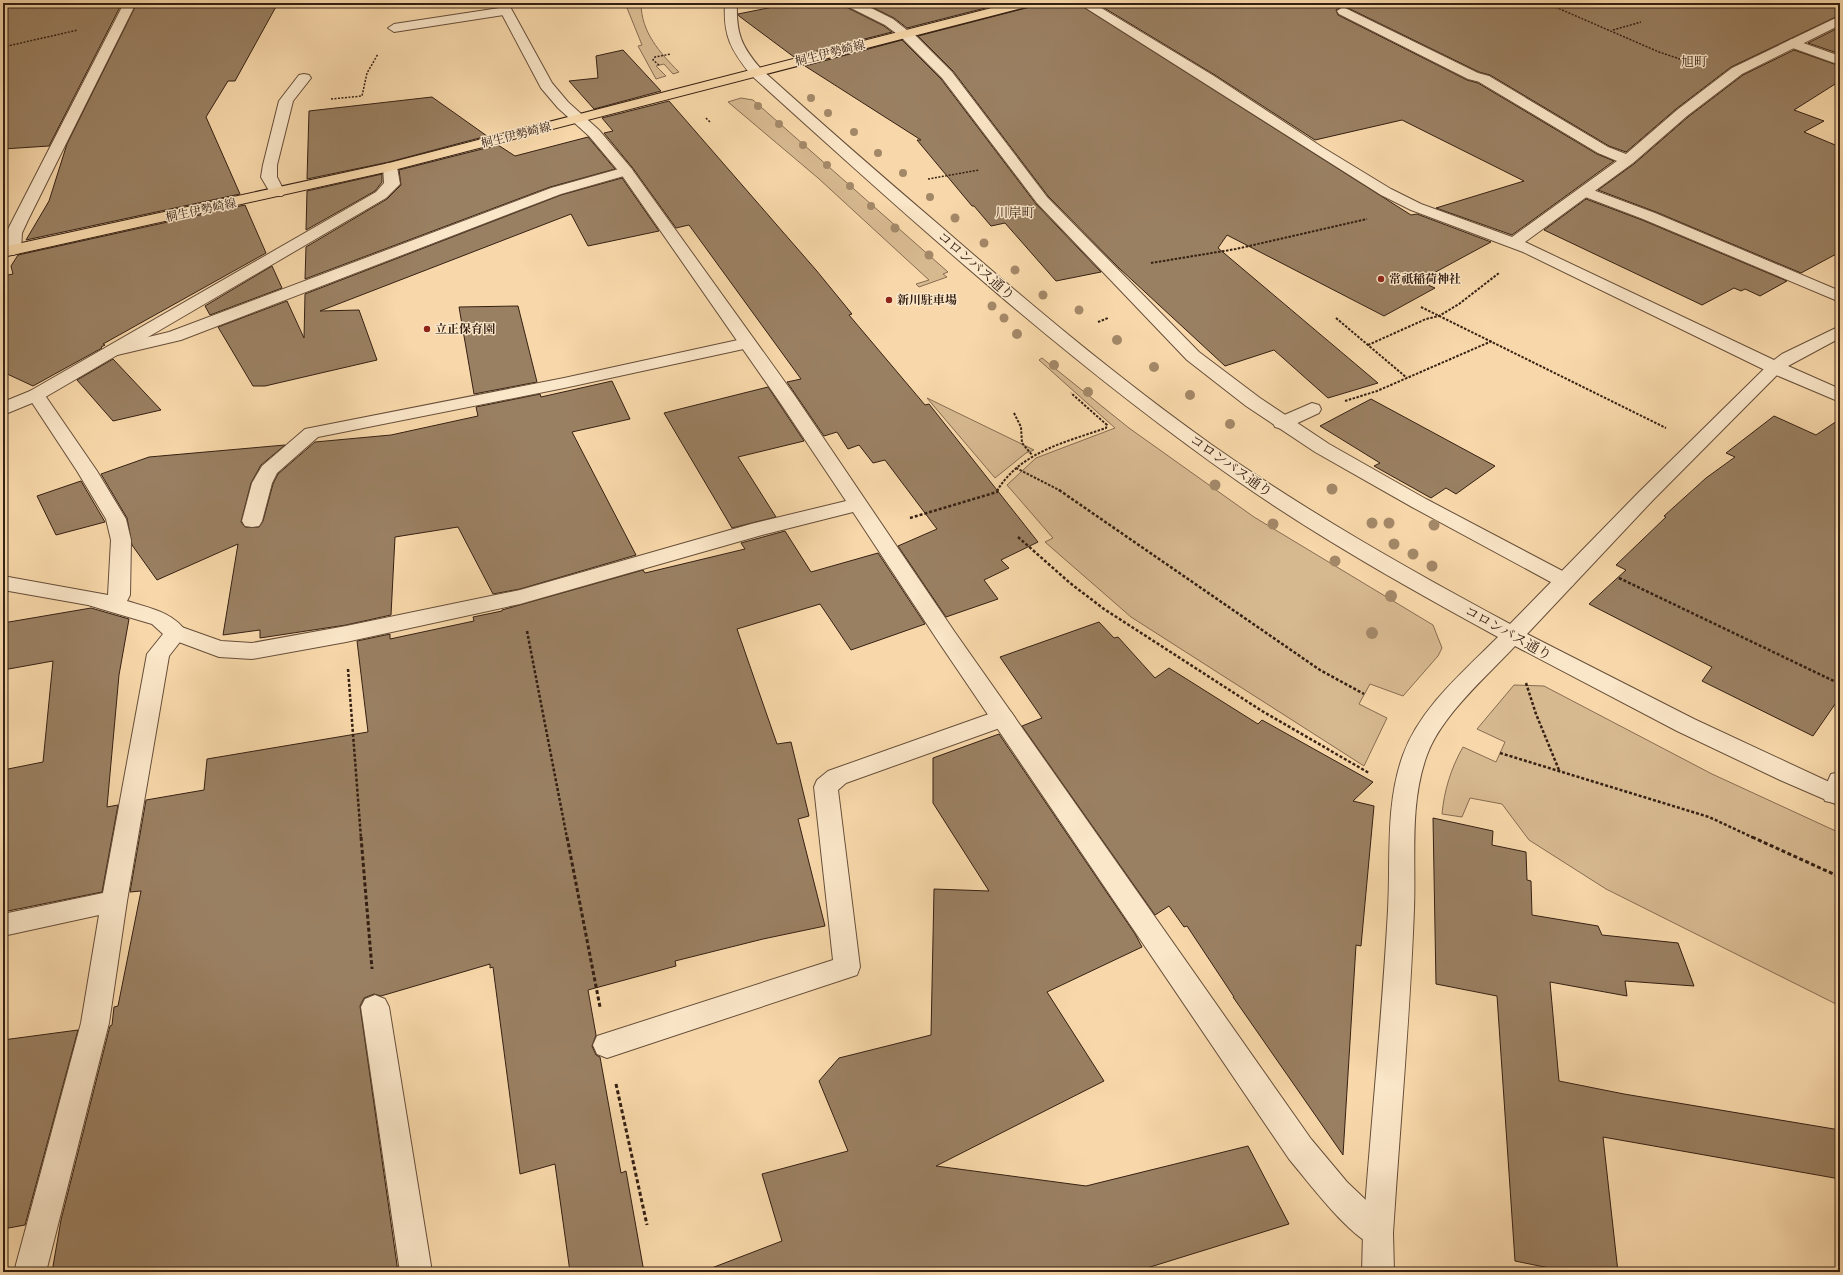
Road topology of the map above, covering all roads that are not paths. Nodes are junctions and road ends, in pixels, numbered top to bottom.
1 (130, 3) edge
2 (732, 3) edge
3 (851, 3) edge
4 (1026, 3) edge
5 (1084, 3) edge
6 (504, 7) edge
7 (1343, 11) dead end
8 (1840, 20) edge
9 (394, 28) road end
10 (906, 34) junction
11 (1792, 43) junction
12 (1840, 61) edge
13 (756, 72) junction
14 (304, 78) dead end
15 (579, 119) junction
16 (1628, 160) junction
17 (390, 167) junction
18 (626, 171) junction
19 (1585, 192) junction
20 (277, 193) junction
21 (1514, 243) junction
22 (8, 251) edge
23 (1840, 297) edge
24 (1840, 331) edge
25 (747, 343) junction
26 (113, 351) junction
27 (1775, 368) junction
28 (36, 395) junction
29 (1840, 396) edge
30 (3, 409) edge
31 (1312, 409) road end
32 (1282, 422) junction
33 (857, 505) junction
34 (252, 521) dead end
35 (1565, 580) junction
36 (3, 583) edge
37 (114, 605) junction
38 (176, 633) junction
39 (1512, 637) junction
40 (1003, 718) junction
41 (1838, 791) edge
42 (114, 901) junction
43 (3, 925) edge
44 (375, 1006) road end
45 (607, 1045) road end
46 (1378, 1233) junction
47 (30, 1272) edge
48 (416, 1272) edge
49 (1378, 1272) edge

1 - 22 street
2 - 13 street, コロンバス通り
3 - 10 street
4 - 10 main road, 桐生伊勢崎線
5 - 21 street
6 - 9 street
6 - 15 street
7 - 16 street
8 - 11 street
10 - 13 main road, 桐生伊勢崎線
10 - 32 street
11 - 12 street
11 - 16 street
13 - 15 main road, 桐生伊勢崎線
13 - 39 street, コロンバス通り
14 - 20 street
15 - 17 main road, 桐生伊勢崎線
15 - 18 street
16 - 19 street
17 - 20 main road, 桐生伊勢崎線
17 - 26 street
18 - 25 street
18 - 26 street
19 - 21 street
19 - 23 street
20 - 22 main road, 桐生伊勢崎線
21 - 27 street
24 - 27 street
25 - 33 street
25 - 34 street
26 - 28 street
27 - 29 street
27 - 35 street
28 - 30 street
28 - 37 street
31 - 32 street
32 - 35 street
33 - 38 street
33 - 40 street
35 - 39 street
36 - 37 street
37 - 38 street
38 - 42 street
39 - 41 street, コロンバス通り
39 - 46 street
40 - 45 street
40 - 46 street
42 - 43 street
42 - 47 street
44 - 48 street
46 - 49 street

